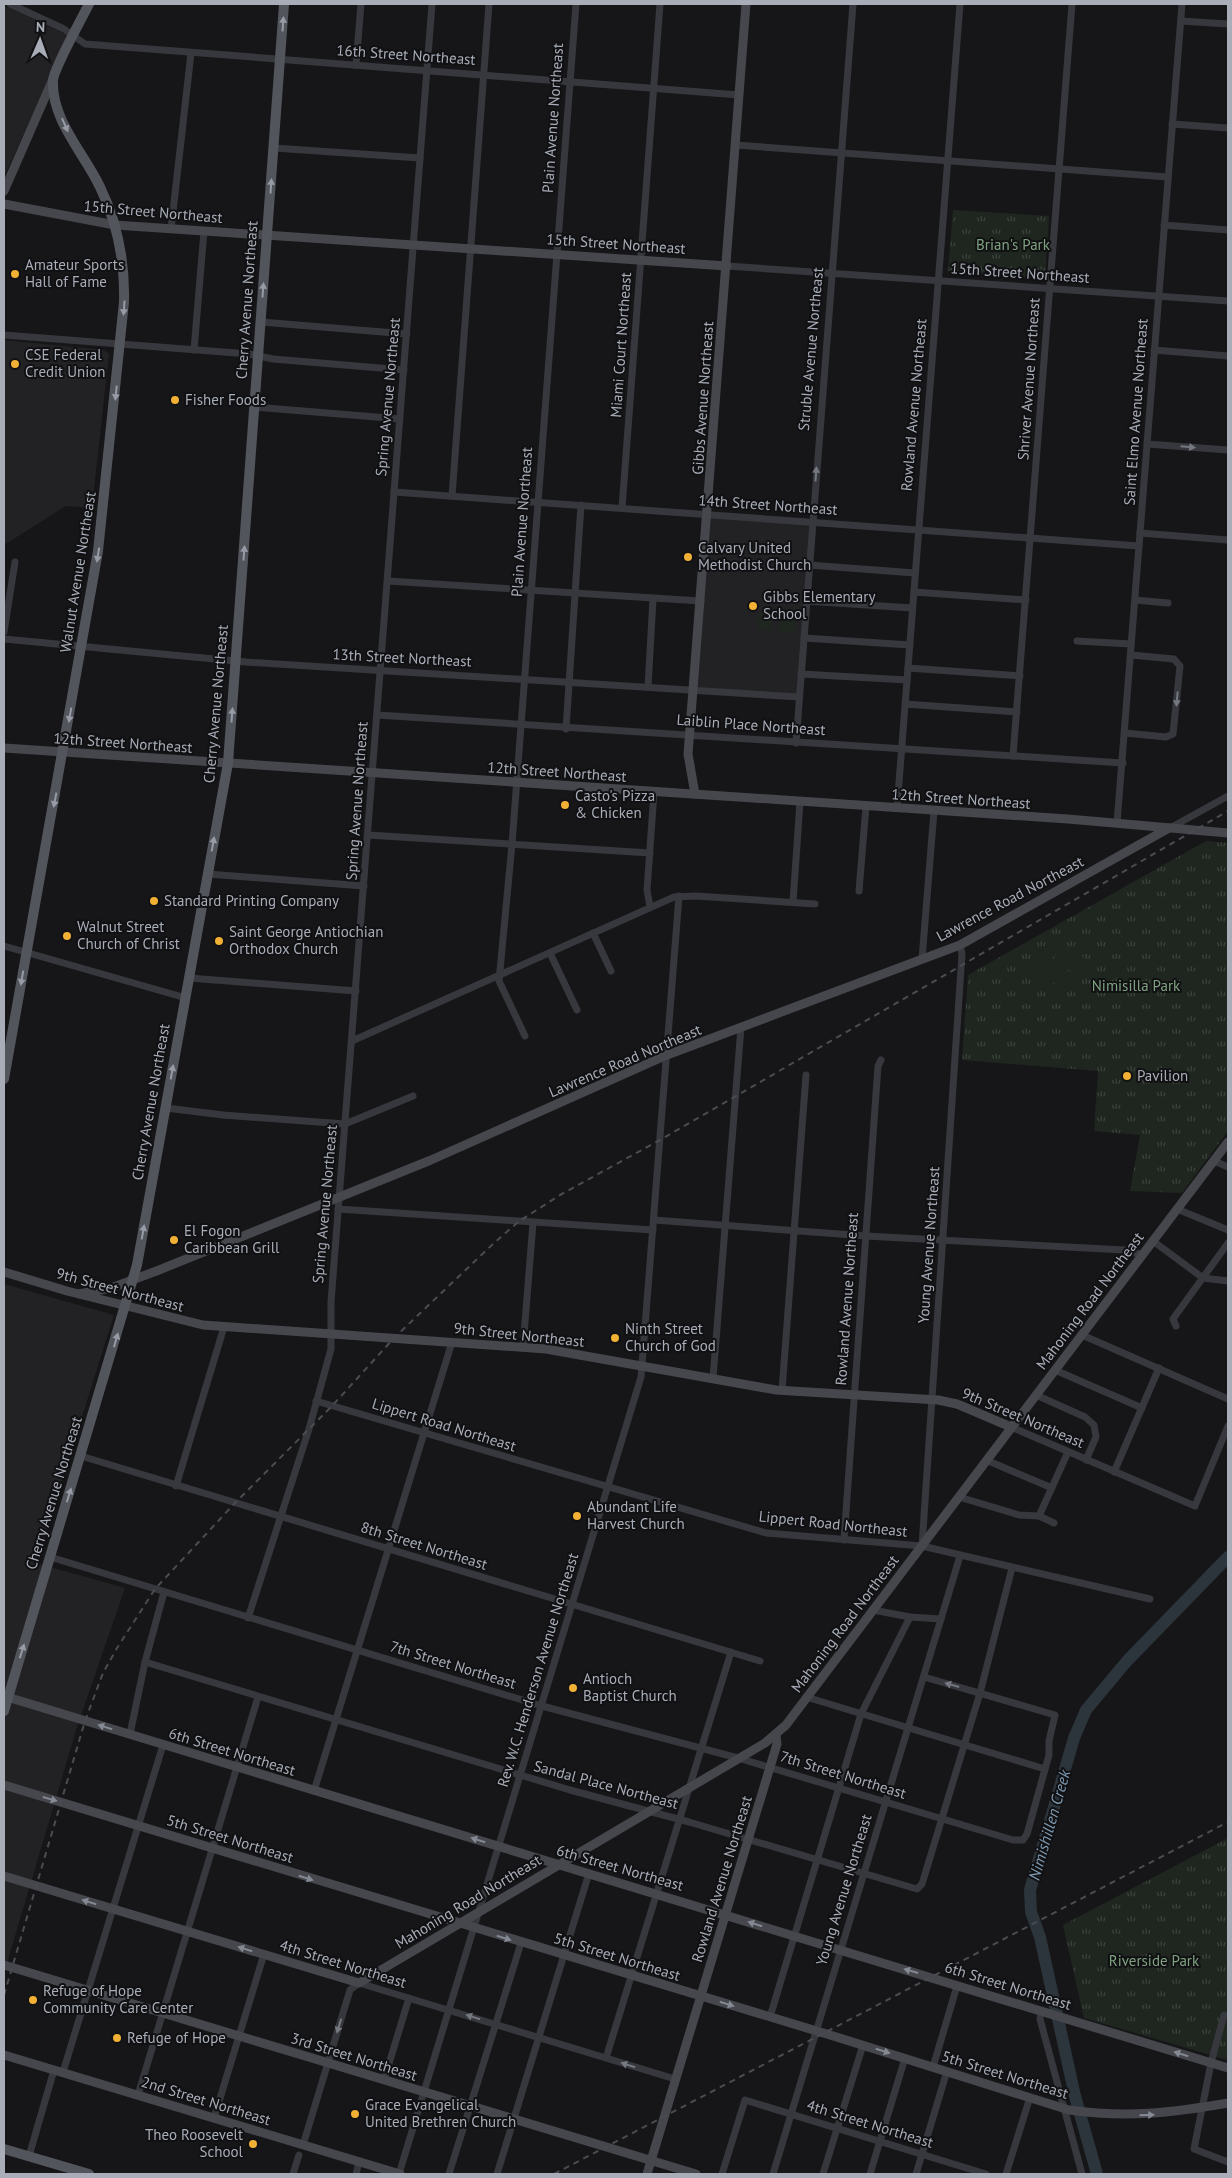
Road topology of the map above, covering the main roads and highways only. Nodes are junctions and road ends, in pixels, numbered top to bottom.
1 (89, 4) edge
2 (284, 4) edge
3 (4, 1080) edge
4 (6, 1697) edge
5 (4, 1711) edge
6 (4, 2149) edge
7 (89, 2174) edge

1 -> 3 main road, Walnut Avenue Northeast
4 -> 2 main road, Cherry Avenue Northeast
4 - 5 main road, Cherry Avenue Northeast
6 - 7 main road

